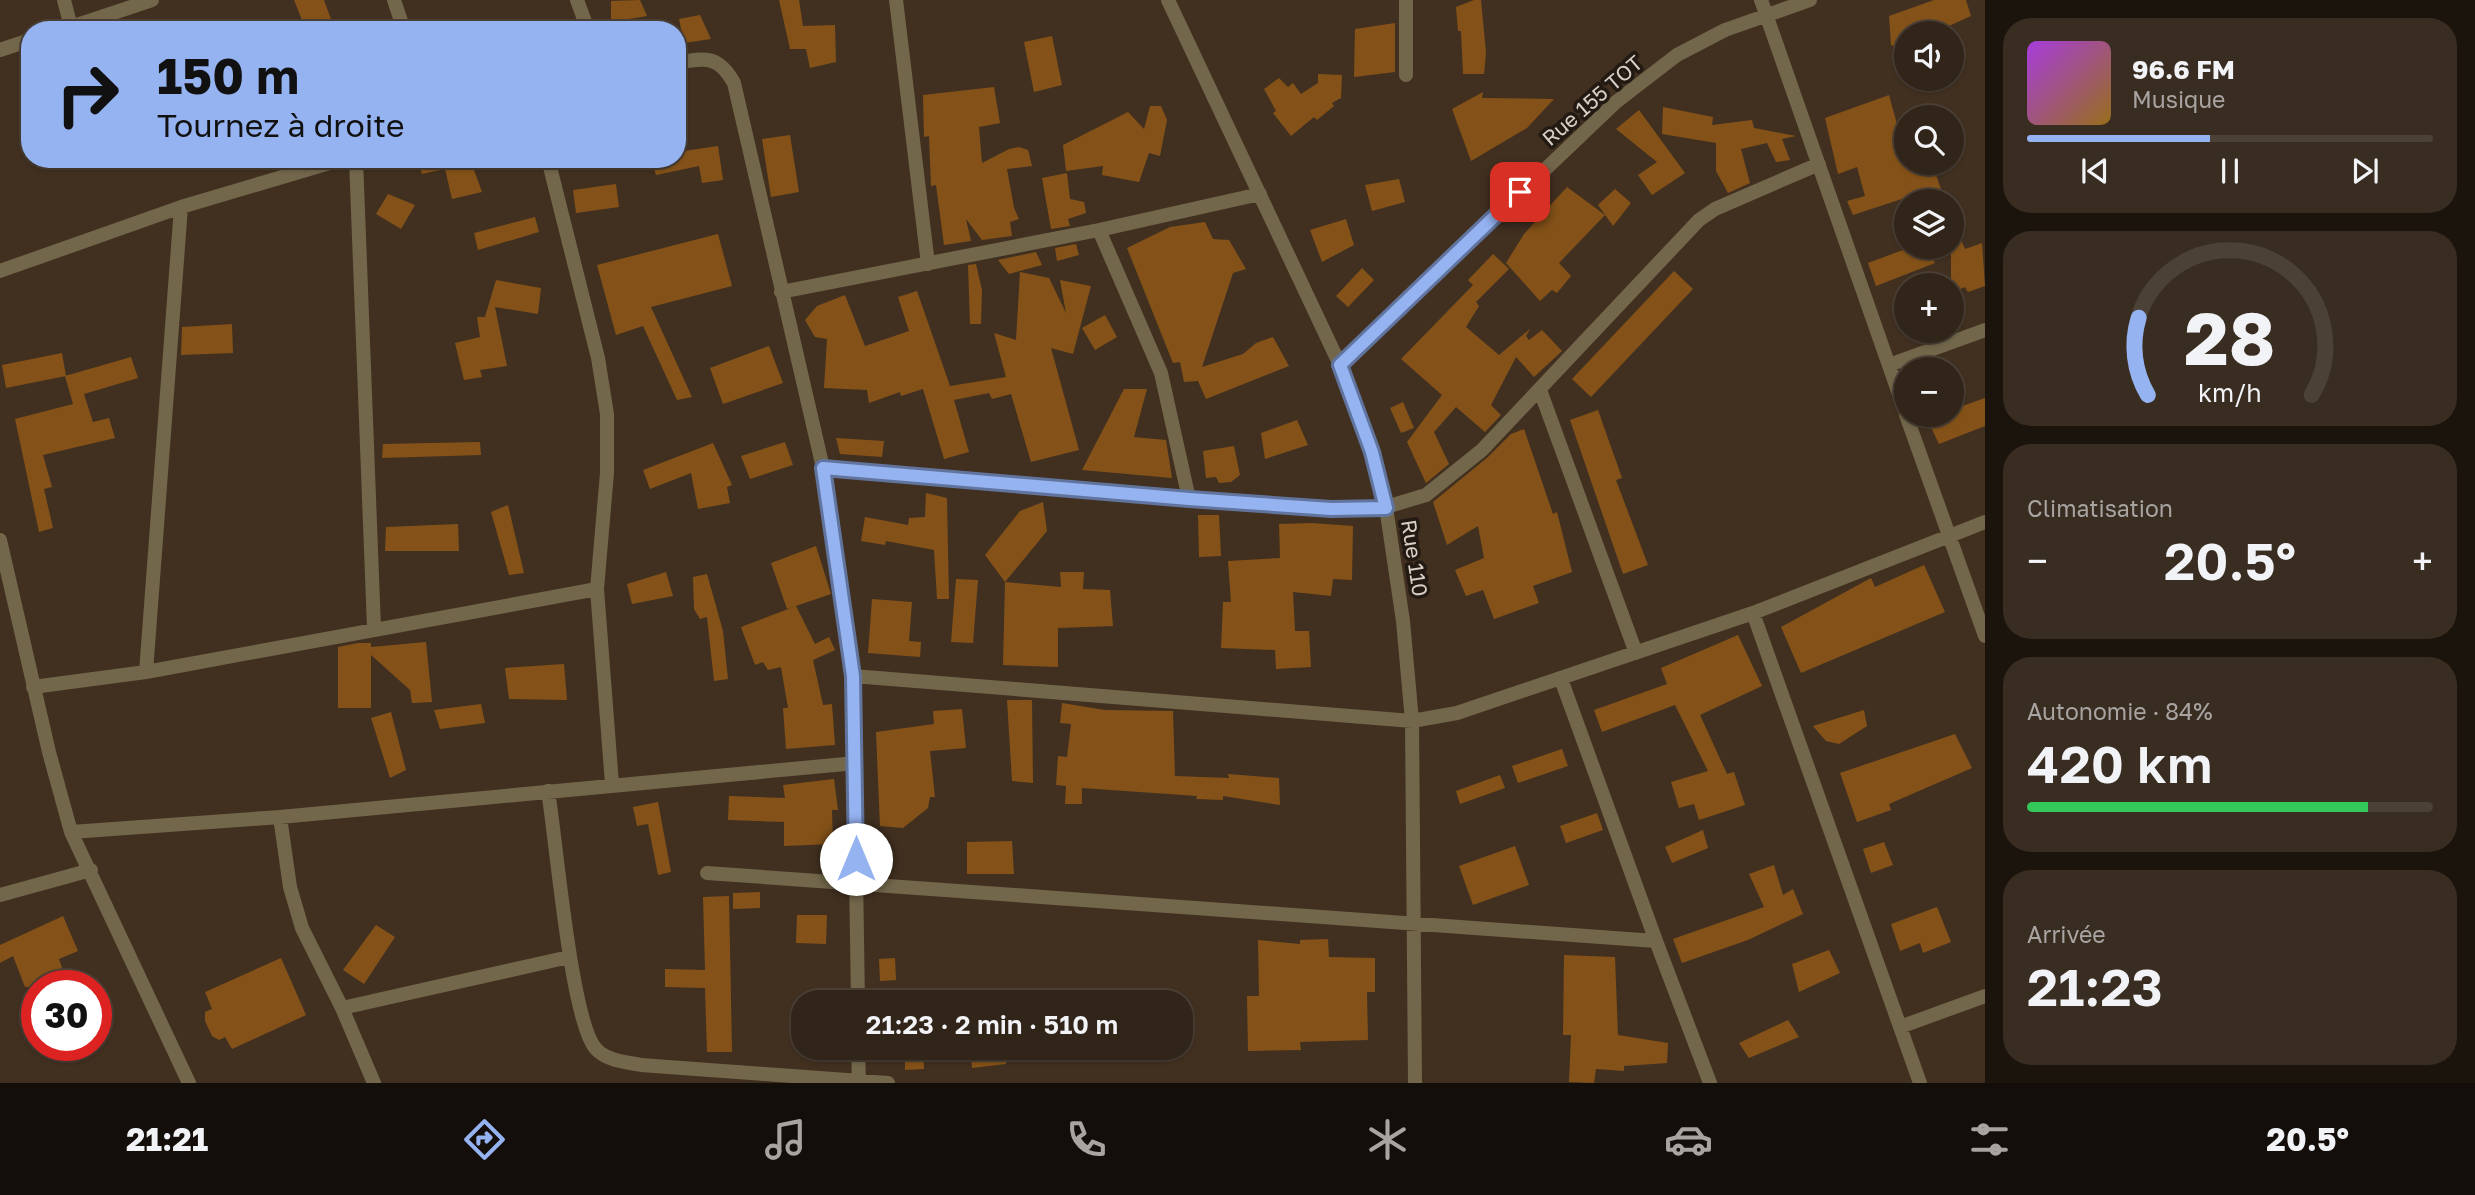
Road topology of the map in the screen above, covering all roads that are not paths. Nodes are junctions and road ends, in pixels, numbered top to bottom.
1 (64, 0) edge
2 (152, 0) edge
3 (394, 0) edge
4 (577, 0) edge
5 (896, 0) edge
6 (1406, 0) edge
7 (1761, 0) edge
8 (1810, 0) edge
9 (1174, 2) edge
10 (1766, 15) junction
11 (66, 21) edge
12 (88, 21) edge
13 (401, 21) edge
14 (585, 21) edge
15 (21, 43) edge
16 (0, 50) edge
17 (686, 61) edge
18 (1406, 75) dead end
19 (1819, 164) junction
20 (313, 168) edge
21 (356, 168) edge
22 (550, 168) edge
23 (1260, 194) junction
24 (181, 207) junction
25 (1099, 229) junction
26 (928, 264) junction
27 (0, 271) edge
28 (782, 292) junction
29 (1985, 330) edge
30 (1340, 365) junction
31 (1889, 365) junction
32 (1894, 379) edge
33 (1540, 390) junction
34 (1910, 427) edge
35 (823, 468) junction
36 (1189, 499) junction
37 (1386, 508) junction
38 (1985, 522) edge
39 (1948, 537) junction
40 (0, 540) edge
41 (597, 589) junction
42 (1753, 613) junction
43 (374, 628) junction
44 (1985, 636) edge
45 (1636, 653) junction
46 (146, 672) junction
47 (853, 676) junction
48 (1562, 678) junction
49 (33, 687) junction
50 (1412, 721) junction
51 (856, 763) junction
52 (612, 785) junction
53 (548, 791) junction
54 (280, 817) junction
55 (71, 832) junction
56 (91, 870) junction
57 (707, 873) dead end
58 (856, 883) junction
59 (0, 894) edge
60 (1413, 923) junction
61 (1656, 941) junction
62 (569, 957) junction
63 (858, 990) edge
64 (1985, 996) edge
65 (342, 1009) junction
66 (1900, 1027) junction
67 (858, 1060) edge
68 (859, 1082) edge
69 (189, 1083) edge
70 (374, 1083) edge
71 (888, 1083) edge
72 (1415, 1083) edge
73 (1710, 1083) edge
74 (1920, 1083) edge

1 - 11 street
2 - 12 street
3 - 13 street
4 - 14 street
5 - 26 street
6 - 18 street
7 - 10 street
8 - 10 street, Rue 155 TOT
9 - 23 street, Rue 110
10 - 19 street
10 - 30 street, Rue 155 TOT
15 - 16 street
17 - 28 street
19 - 31 street
19 - 33 street
20 - 24 street
21 - 43 street
22 - 41 street
23 - 25 street
23 - 30 street, Rue 110
24 - 27 street
24 - 46 street
25 - 26 street
25 - 36 street
26 - 28 street
28 - 35 street
29 - 31 street
30 - 37 street, Rue 110
31 - 32 street
33 - 37 street
33 - 45 street
34 - 39 street
35 - 36 street
35 - 47 street
36 - 37 street
37 - 50 street, Rue 110
38 - 39 street
39 - 42 street
39 - 44 street
40 - 49 street
41 - 43 street
41 - 52 street
42 - 45 street
42 - 66 street
43 - 46 street
45 - 48 street
46 - 49 street
47 - 50 street
47 - 51 street
48 - 50 street
48 - 61 street
49 - 55 street
50 - 60 street, Rue 110
51 - 52 street
51 - 58 street
52 - 53 street
53 - 54 street
53 - 62 street
54 - 55 street
54 - 65 street
55 - 56 street
56 - 59 street
56 - 69 street
57 - 58 street
58 - 60 street
58 - 63 street
60 - 61 street
60 - 72 street, Rue 110
61 - 73 street
62 - 65 street
62 - 68 street
64 - 66 street
65 - 70 street
66 - 74 street
67 - 68 street
68 - 71 street

